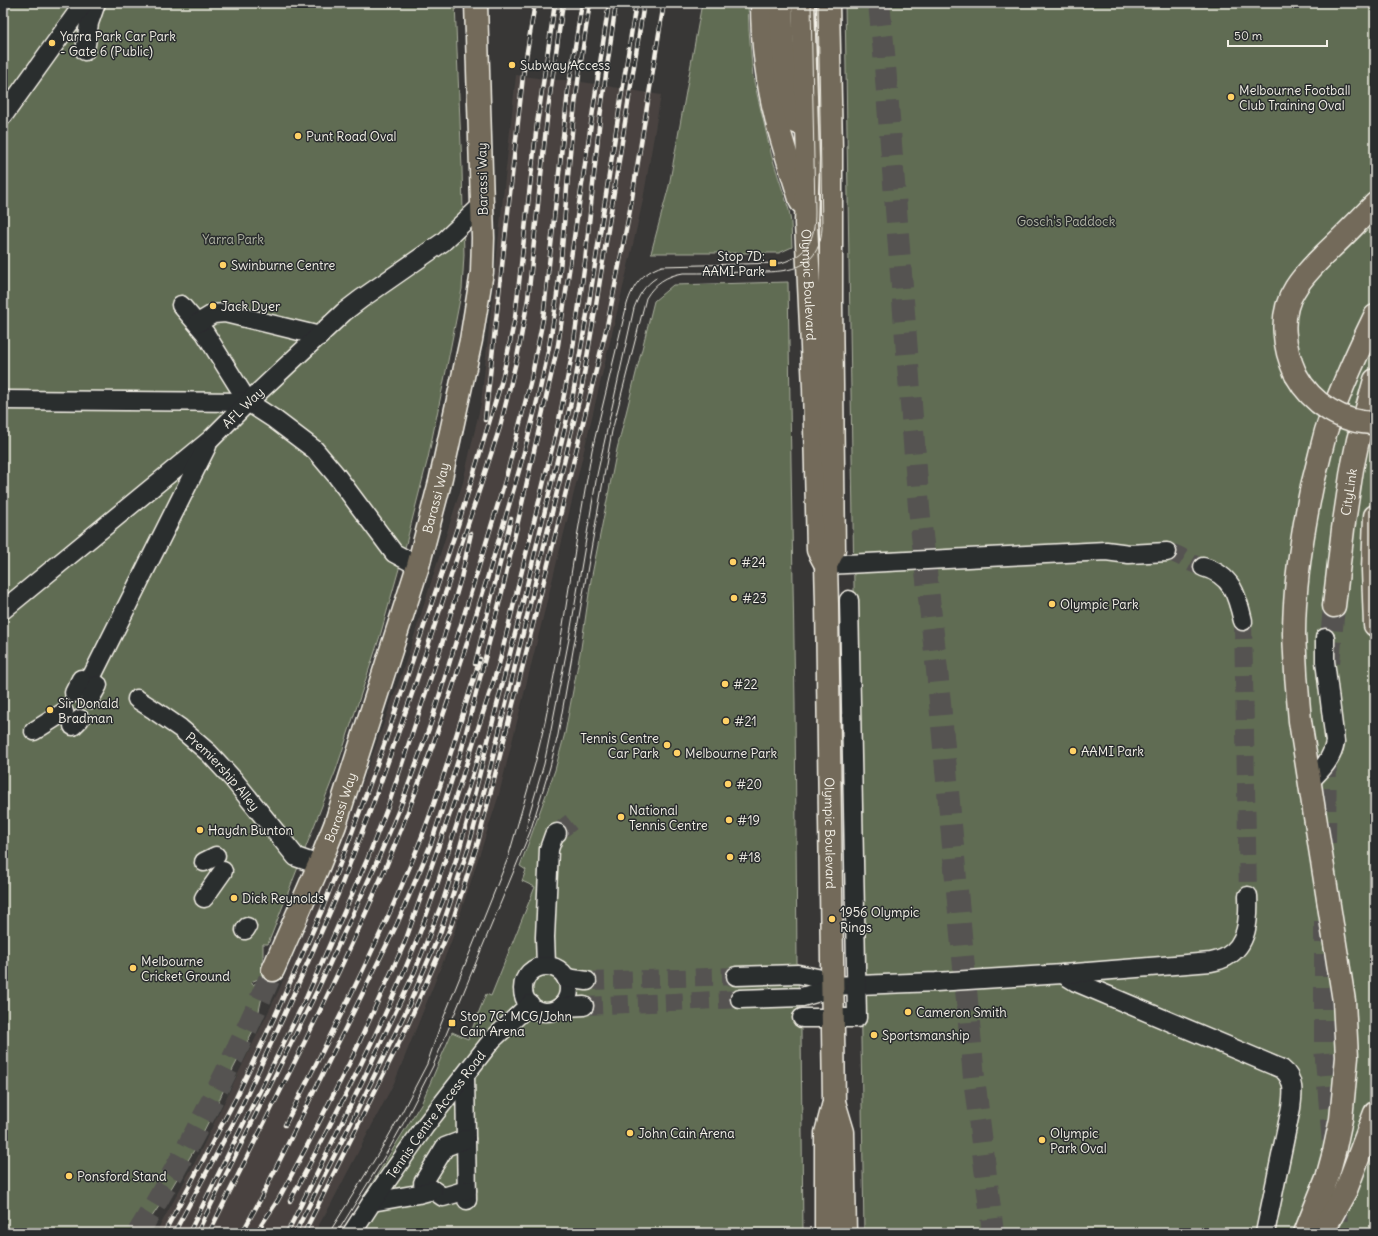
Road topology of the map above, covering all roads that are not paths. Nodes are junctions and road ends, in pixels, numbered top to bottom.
1 (84, 3) edge
2 (96, 3) edge
3 (762, 3) edge
4 (781, 3) edge
5 (803, 3) edge
6 (828, 3) edge
7 (478, 7) edge
8 (84, 51) dead end
9 (3, 116) edge
10 (783, 146) junction
11 (831, 149) junction
12 (808, 160) junction
13 (1375, 204) edge
14 (482, 206) junction
15 (806, 223) junction
16 (830, 238) junction
17 (181, 306) dead end
18 (1375, 316) edge
19 (198, 324) junction
20 (320, 336) junction
21 (1375, 380) edge
22 (3, 400) edge
23 (248, 402) junction
24 (1375, 423) edge
25 (210, 440) junction
26 (1375, 516) edge
27 (1167, 552) tunnel mouth
28 (826, 564) junction
29 (418, 566) junction
30 (1203, 567) tunnel mouth
31 (849, 600) dead end
32 (1334, 606) tunnel mouth
33 (3, 610) edge
34 (1243, 621) tunnel mouth
35 (1375, 625) edge
36 (1325, 638) dead end
37 (87, 687) dead end
38 (136, 699) dead end
39 (72, 719) dead end
40 (34, 731) dead end
41 (1309, 782) junction
42 (557, 833) tunnel mouth
43 (214, 863) dead end
44 (319, 865) junction
45 (1248, 896) tunnel mouth
46 (204, 898) dead end
47 (546, 966) junction
48 (273, 970) tunnel mouth
49 (1063, 974) junction
50 (736, 976) tunnel mouth
51 (566, 978) junction
52 (587, 981) tunnel mouth
53 (857, 985) junction
54 (832, 986) junction
55 (740, 999) tunnel mouth
56 (530, 1004) junction
57 (584, 1006) tunnel mouth
58 (562, 1007) junction
59 (802, 1018) dead end
60 (833, 1018) junction
61 (465, 1076) junction
62 (834, 1102) junction
63 (1375, 1113) edge
64 (466, 1140) junction
65 (433, 1190) junction
66 (372, 1202) junction
67 (352, 1233) edge
68 (826, 1233) edge
69 (845, 1233) edge
70 (1265, 1233) edge
71 (1305, 1233) edge
72 (1322, 1233) edge

1 - 9 street
2 - 8 street
3 - 10 main road
4 - 12 main road
5 - 12 main road, Olympic Boulevard
6 - 11 main road, Olympic Boulevard
7 - 14 main road, Barassi Way
10 - 12 main road
10 - 15 main road
11 - 12 main road
11 - 16 main road, Olympic Boulevard
12 - 15 main road, Olympic Boulevard
12 - 16 main road
13 - 24 main road, bridge
14 - 20 street, AFL Way
14 - 29 main road, Barassi Way
15 - 28 main road, Olympic Boulevard
16 - 28 main road, Olympic Boulevard
17 - 19 street
18 - 41 main road
19 - 20 street
19 - 23 street
20 - 23 street, AFL Way
21 - 32 main road, CityLink
22 - 23 street
23 - 25 street, AFL Way
23 - 29 street
25 - 33 street, AFL Way
25 - 37 street
26 - 35 main road
27 - 28 street
28 - 54 main road, Olympic Boulevard
29 - 44 main road, Barassi Way
30 - 34 street
31 - 53 street
36 - 41 street
38 - 44 street, Premiership Alley
39 - 40 street
41 - 71 main road
42 - 47 street
43 - 46 street
44 - 48 main road, Barassi Way
45 - 49 street
47 - 51 street
47 - 56 street
49 - 53 street
49 - 70 street
50 - 54 street
51 - 52 street
51 - 58 street
53 - 54 street
53 - 60 street
54 - 55 street
54 - 60 main road, Olympic Boulevard
56 - 58 street
56 - 61 street, Tennis Centre Access Road
57 - 58 street
59 - 60 street
60 - 62 main road, Olympic Boulevard
61 - 64 street
61 - 66 street, Tennis Centre Access Road
62 - 68 main road, Olympic Boulevard
62 - 69 main road, Olympic Boulevard
63 - 72 main road
64 - 65 street
64 - 65 street
65 - 66 street
66 - 67 street, Tennis Centre Access Road

